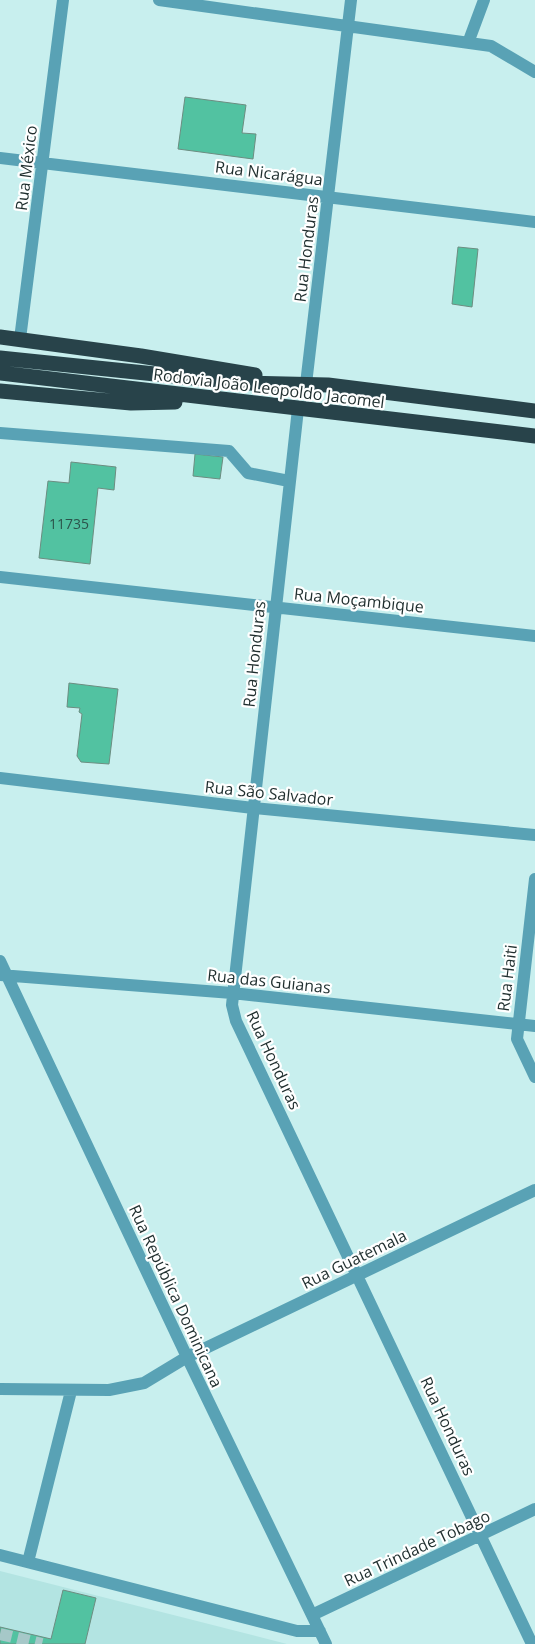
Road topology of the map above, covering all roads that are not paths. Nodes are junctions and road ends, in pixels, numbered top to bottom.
1 (63, 0) edge
2 (159, 0) edge
3 (351, 0) edge
4 (484, 0) edge
5 (348, 25) junction
6 (468, 43) junction
7 (535, 72) edge
8 (0, 158) edge
9 (43, 163) junction
10 (328, 196) junction
11 (535, 222) edge
12 (0, 337) edge
13 (20, 339) junction
14 (0, 358) edge
15 (0, 373) edge
16 (306, 384) junction
17 (0, 391) edge
18 (227, 401) junction
19 (298, 409) junction
20 (535, 411) edge
21 (0, 433) edge
22 (535, 436) edge
23 (289, 481) junction
24 (0, 578) edge
25 (276, 608) junction
26 (535, 636) edge
27 (0, 778) edge
28 (253, 808) junction
29 (535, 835) edge
30 (535, 879) edge
31 (0, 961) edge
32 (4, 976) edge
33 (232, 992) junction
34 (518, 1024) junction
35 (535, 1026) edge
36 (535, 1077) edge
37 (535, 1190) edge
38 (359, 1275) junction
39 (187, 1357) junction
40 (0, 1390) edge
41 (71, 1391) junction
42 (535, 1510) edge
43 (481, 1535) junction
44 (0, 1555) edge
45 (28, 1562) junction
46 (312, 1615) junction
47 (320, 1631) junction
48 (326, 1644) edge
49 (532, 1644) edge

1 - 9 street, Rua México
2 - 5 street
3 - 5 street, Rua Honduras
4 - 6 street
5 - 6 street
5 - 10 street, Rua Honduras
6 - 7 street
8 - 9 street, Rua Nicarágua
9 - 10 street, Rua Nicarágua
9 - 13 street, Rua México
10 - 11 street, Rua Nicarágua
10 - 16 street, Rua Honduras
12 - 13 highway
13 - 16 highway
14 - 16 highway, Rodovia João Leopoldo Jacomel
15 - 18 highway, Rodovia João Leopoldo Jacomel
16 - 20 highway, Rodovia João Leopoldo Jacomel
17 - 18 highway
18 - 19 highway, Rodovia João Leopoldo Jacomel
19 - 22 highway, Rodovia João Leopoldo Jacomel
19 - 23 street, Rua Honduras
21 - 23 street
23 - 25 street, Rua Honduras
24 - 25 street, Rua Moçambique
25 - 26 street, Rua Moçambique
25 - 28 street, Rua Honduras
27 - 28 street, Rua São Salvador
28 - 29 street, Rua São Salvador
28 - 33 street, Rua Honduras
30 - 34 street, Rua Haiti
31 - 32 street, Rua República Dominicana
32 - 33 street, Rua das Guianas
32 - 39 street, Rua República Dominicana
33 - 34 street, Rua das Guianas
33 - 38 street, Rua Honduras
34 - 35 street, Rua das Guianas
34 - 36 street, Rua Haiti
37 - 38 street, Rua Guatemala
38 - 39 street, Rua Guatemala
38 - 43 street, Rua Honduras
39 - 41 street, Rua Guatemala
39 - 46 street, Rua República Dominicana
40 - 41 street, Rua Guatemala
41 - 45 street
42 - 43 street, Rua Trindade Tobago
43 - 46 street, Rua Trindade Tobago
43 - 49 street, Rua Honduras
44 - 45 street
45 - 47 street
46 - 47 street, Rua República Dominicana
47 - 48 street, Rua República Dominicana

